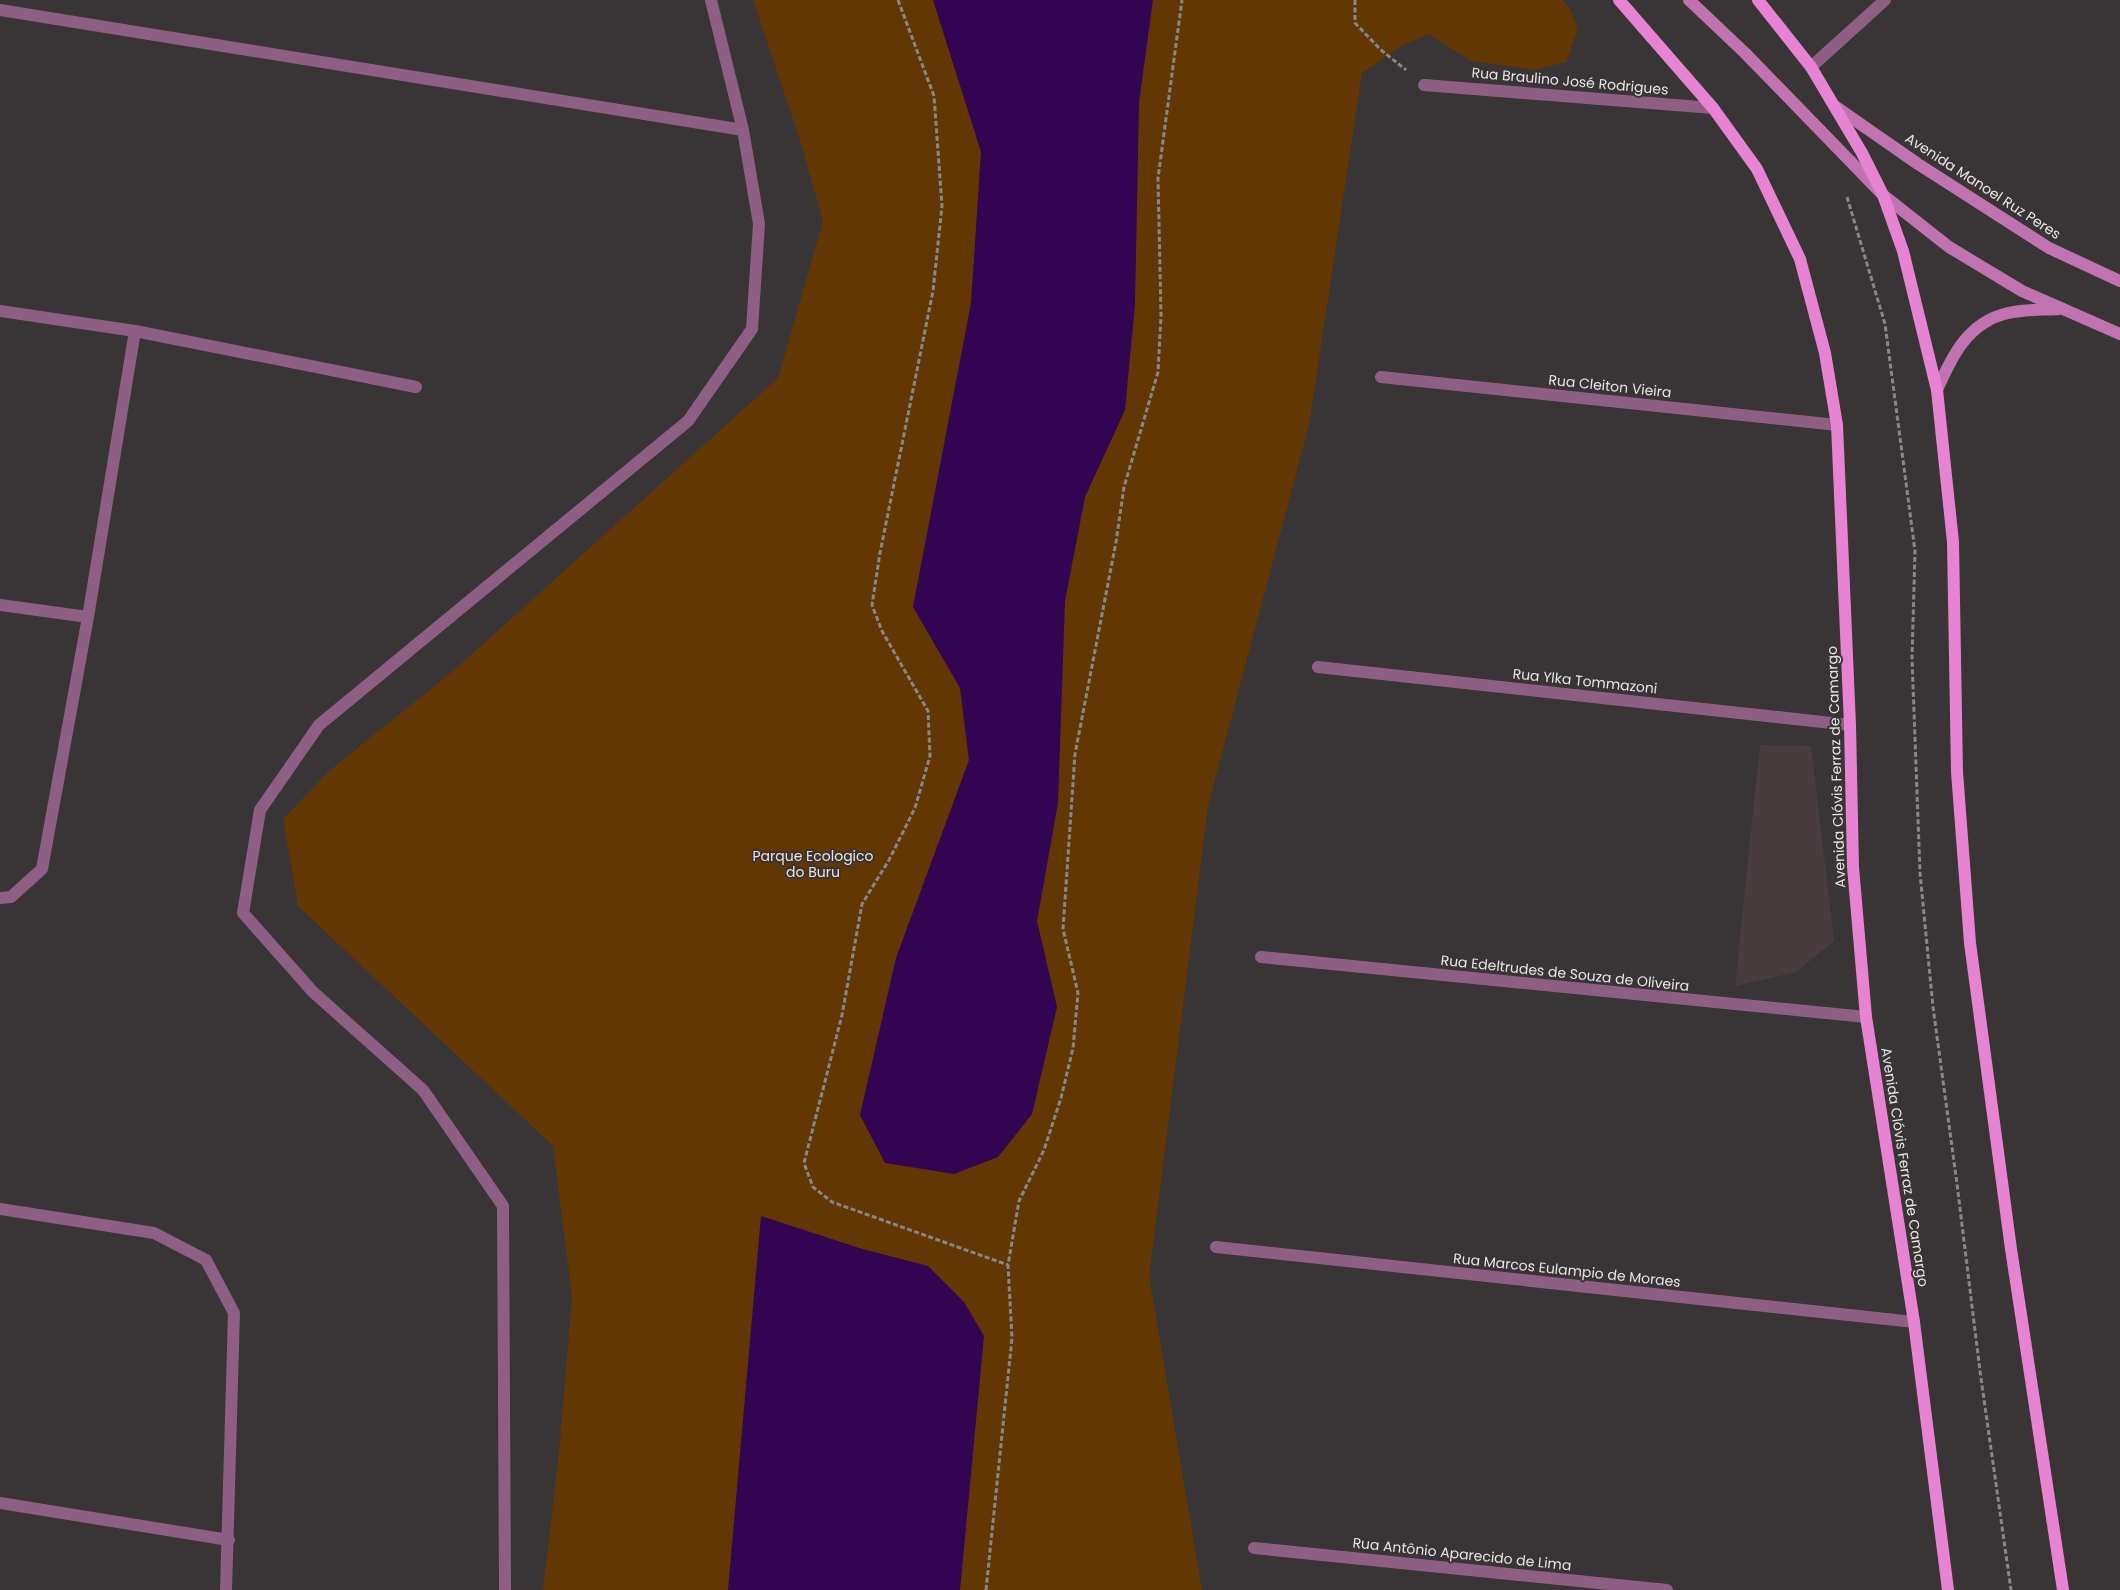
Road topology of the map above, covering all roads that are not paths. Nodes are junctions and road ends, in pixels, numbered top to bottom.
1 (711, 0) edge
2 (1619, 0) edge
3 (1689, 0) edge
4 (1758, 0) edge
5 (1885, 0) edge
6 (0, 10) edge
7 (1811, 67) junction
8 (1424, 84) road end
9 (1836, 107) junction
10 (1713, 108) junction
11 (743, 130) junction
12 (1883, 195) junction
13 (2120, 280) edge
14 (2059, 309) junction
15 (0, 311) edge
16 (135, 331) junction
17 (2120, 334) edge
18 (1381, 377) dead end
19 (416, 387) dead end
20 (1937, 390) junction
21 (1837, 426) junction
22 (0, 605) edge
23 (88, 617) junction
24 (1318, 666) dead end
25 (1850, 725) junction
26 (0, 898) edge
27 (1261, 958) dead end
28 (1866, 1017) junction
29 (0, 1209) edge
30 (1216, 1247) dead end
31 (1914, 1322) junction
32 (0, 1503) edge
33 (229, 1540) junction
34 (1254, 1548) dead end
35 (226, 1590) edge
36 (505, 1590) edge
37 (1668, 1590) edge
38 (1948, 1590) edge
39 (2063, 1590) edge

1 - 11 street
2 - 10 main road, Avenida Clóvis Ferraz de Camargo
3 - 12 main road
4 - 7 main road
5 - 7 street
6 - 11 street
7 - 9 main road
8 - 10 street, Rua Braulino José Rodrigues
9 - 12 main road
9 - 13 main road, Avenida Manoel Ruz Peres
10 - 21 main road, Avenida Clóvis Ferraz de Camargo
11 - 36 street
12 - 14 main road
12 - 20 main road
14 - 17 main road
14 - 20 main road
15 - 16 street
16 - 19 street
16 - 23 street
18 - 21 street, Rua Cleiton Vieira
20 - 39 main road
21 - 25 main road, Avenida Clóvis Ferraz de Camargo
22 - 23 street
23 - 26 street
24 - 25 street, Rua Ylka Tommazoni
25 - 28 main road, Avenida Clóvis Ferraz de Camargo
27 - 28 street, Rua Edeltrudes de Souza de Oliveira
28 - 31 main road, Avenida Clóvis Ferraz de Camargo
29 - 33 street
30 - 31 street, Rua Marcos Eulampio de Moraes
31 - 38 main road, Avenida Clóvis Ferraz de Camargo
32 - 33 street
33 - 35 street
34 - 37 street, Rua Antônio Aparecido de Lima

